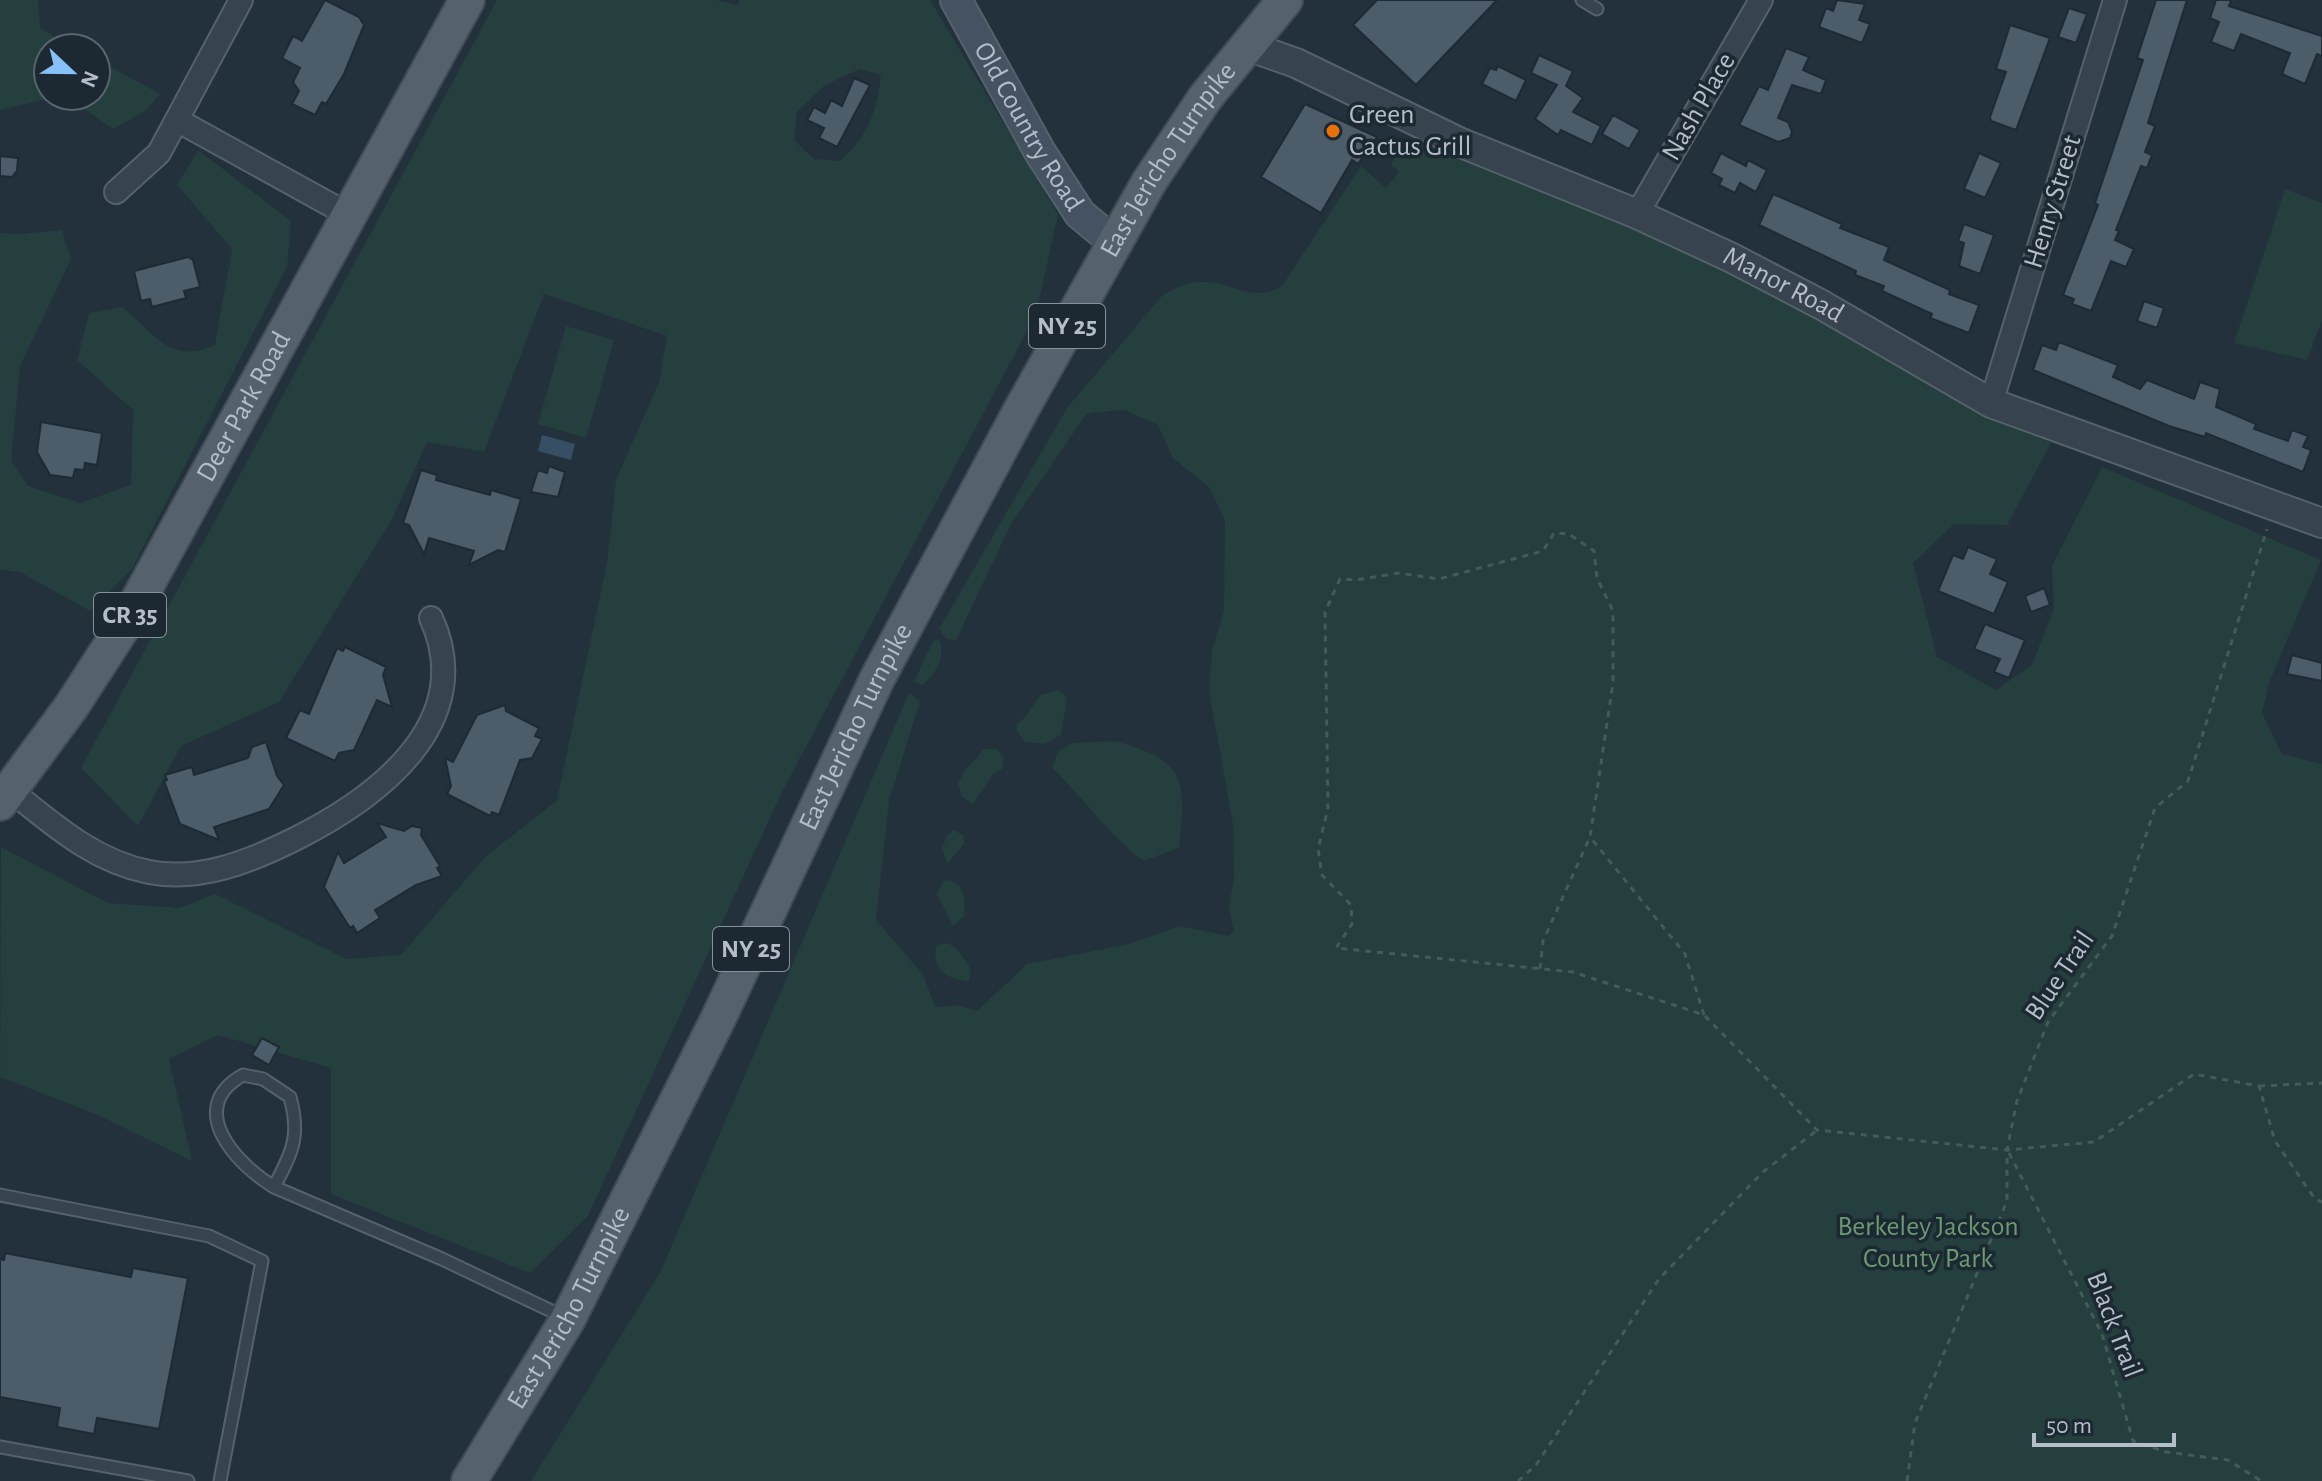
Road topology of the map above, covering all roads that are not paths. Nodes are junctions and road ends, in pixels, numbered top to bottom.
1 (241, 0) edge
2 (467, 0) edge
3 (956, 0) edge
4 (1285, 0) edge
5 (1582, 0) edge
6 (1761, 0) edge
7 (2115, 0) edge
8 (1597, 9) dead end
9 (1245, 45) junction
10 (177, 120) junction
11 (116, 192) dead end
12 (1637, 214) junction
13 (349, 215) junction
14 (1114, 242) junction
15 (1991, 403) junction
16 (2322, 523) edge
17 (431, 618) dead end
18 (5, 796) edge
19 (274, 1187) junction
20 (0, 1195) edge
21 (568, 1319) junction
22 (0, 1447) edge
23 (186, 1481) edge
24 (220, 1481) edge
25 (469, 1481) edge

1 - 10 street
2 - 13 main road, Deer Park Road / CR 35
3 - 14 main road, Old Country Road
4 - 9 main road, East Jericho Turnpike / NY 25
5 - 8 lane
6 - 12 street, Nash Place
7 - 15 street, Henry Street
9 - 12 street, Manor Road
9 - 14 main road, East Jericho Turnpike / NY 25
10 - 11 street
10 - 13 street
12 - 15 street, Manor Road
13 - 18 main road, Deer Park Road / CR 35
14 - 21 main road, East Jericho Turnpike / NY 25
15 - 16 street, Manor Road
17 - 18 street
19 - 19 lane
19 - 21 lane
20 - 24 lane
21 - 25 main road, East Jericho Turnpike / NY 25
22 - 23 lane

